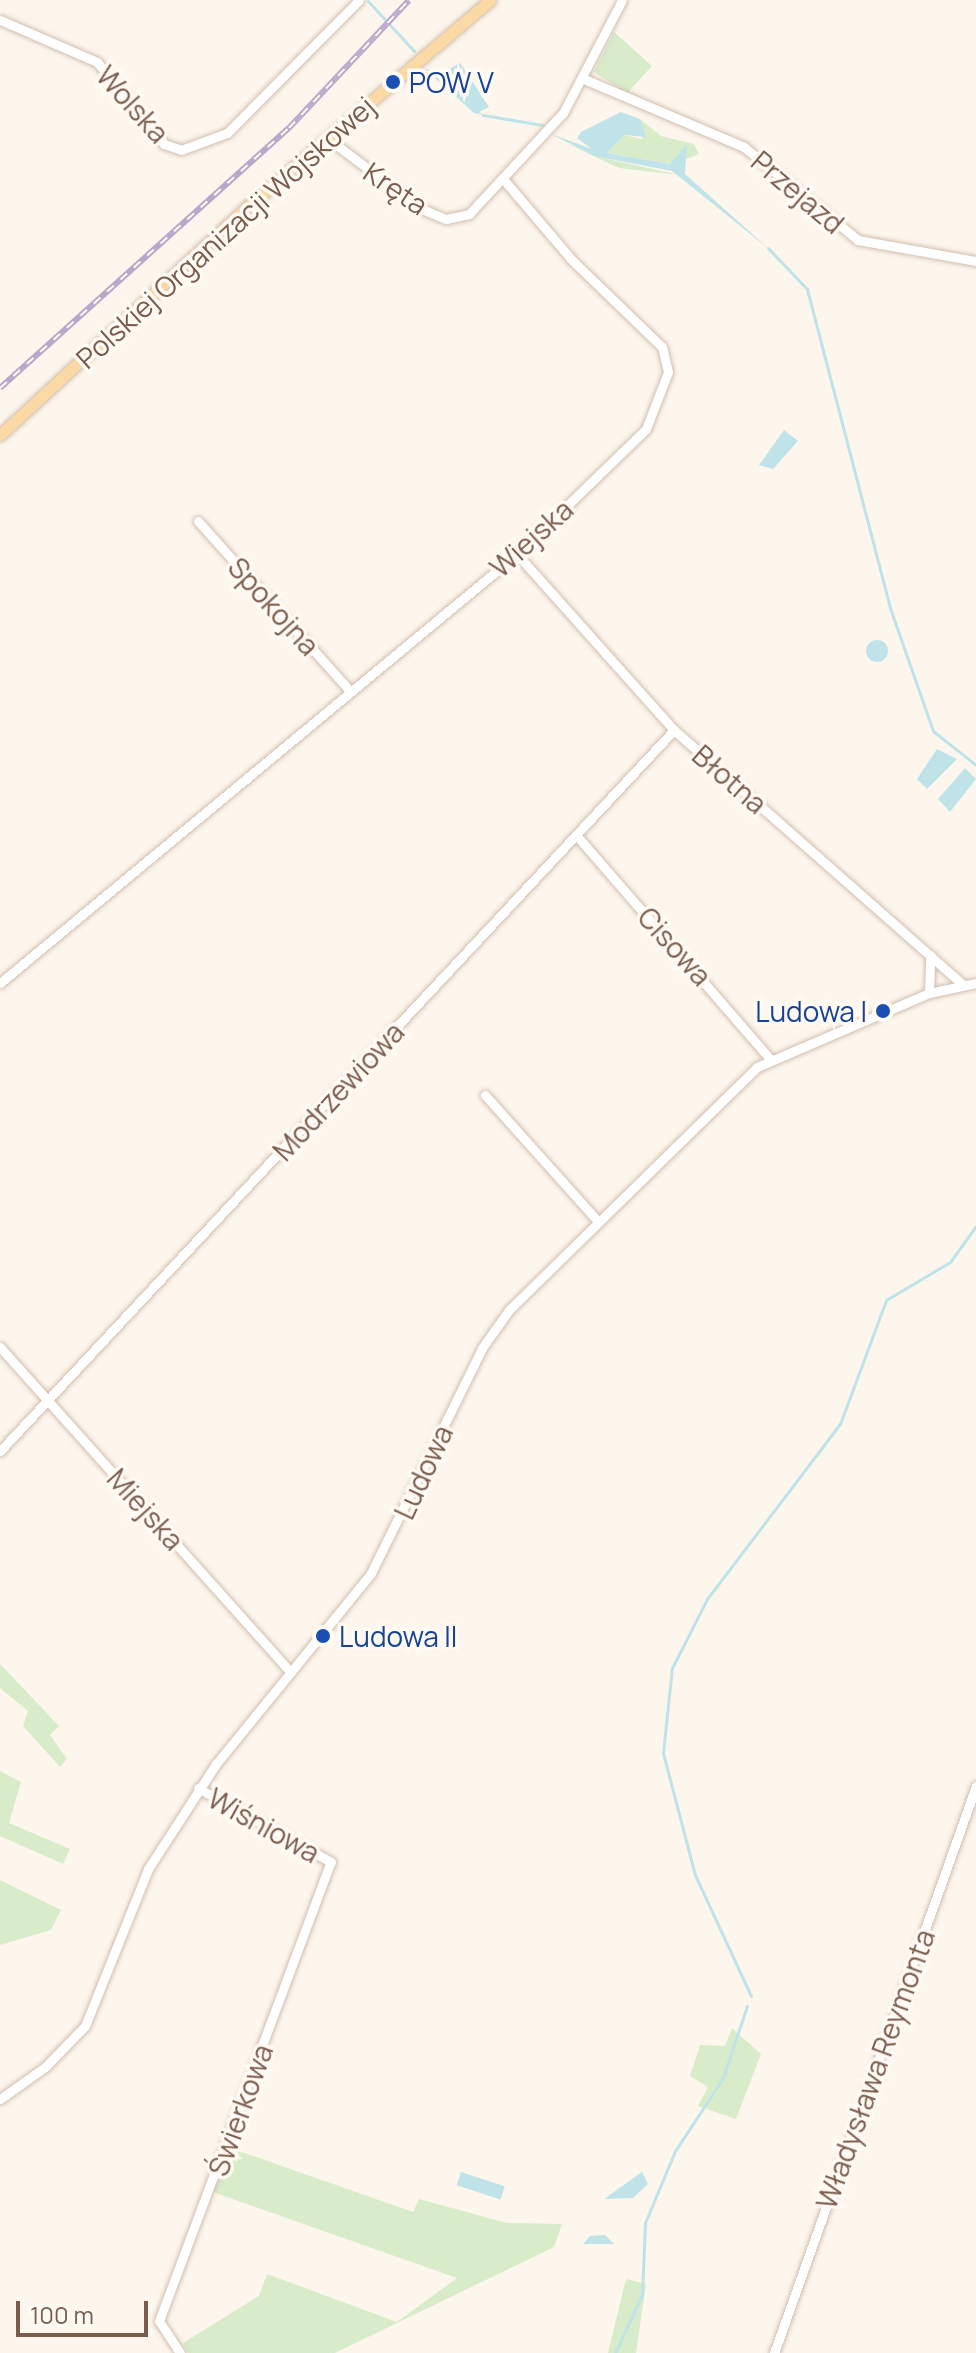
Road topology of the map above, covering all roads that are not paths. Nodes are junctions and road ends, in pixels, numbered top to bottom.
1 (359, 0) edge
2 (490, 0) edge
3 (622, 0) edge
4 (0, 20) edge
5 (584, 79) junction
6 (327, 138) junction
7 (504, 180) junction
8 (976, 261) edge
9 (0, 435) edge
10 (198, 521) dead end
11 (517, 554) junction
12 (350, 691) junction
13 (674, 730) junction
14 (577, 836) junction
15 (930, 955) junction
16 (0, 983) edge
17 (976, 983) edge
18 (962, 984) junction
19 (929, 993) junction
20 (770, 1059) junction
21 (485, 1095) dead end
22 (596, 1219) junction
23 (0, 1347) edge
24 (46, 1401) junction
25 (0, 1451) edge
26 (291, 1672) junction
27 (976, 1786) edge
28 (198, 1788) junction
29 (331, 1862) joint
30 (0, 2099) edge
31 (180, 2353) edge
32 (774, 2353) edge

1 - 4 street, Wolska
2 - 6 main road, Polskiej Organizacji Wojskowej
3 - 5 street
5 - 7 street
5 - 8 street, Przejazd
6 - 7 street, Kręta
6 - 9 main road, Polskiej Organizacji Wojskowej
7 - 11 street, Wiejska
10 - 12 street, Spokojna
11 - 12 street, Wiejska
11 - 13 street, Błotna
12 - 16 street, Wiejska
13 - 14 street, Modrzewiowa
13 - 15 street, Błotna
14 - 20 street, Cisowa
14 - 24 street, Modrzewiowa
15 - 18 street, Błotna
15 - 19 street
17 - 18 street, Ludowa
18 - 19 street, Ludowa
19 - 20 street, Ludowa
20 - 22 street, Ludowa
21 - 22 street
22 - 26 street, Ludowa
23 - 24 street, Miejska
24 - 25 street, Modrzewiowa
24 - 26 street, Miejska
26 - 28 street, Ludowa
27 - 32 street, Władysława Reymonta
28 - 29 street, Wiśniowa
28 - 30 street, Ludowa
29 - 31 street, Świerkowa

